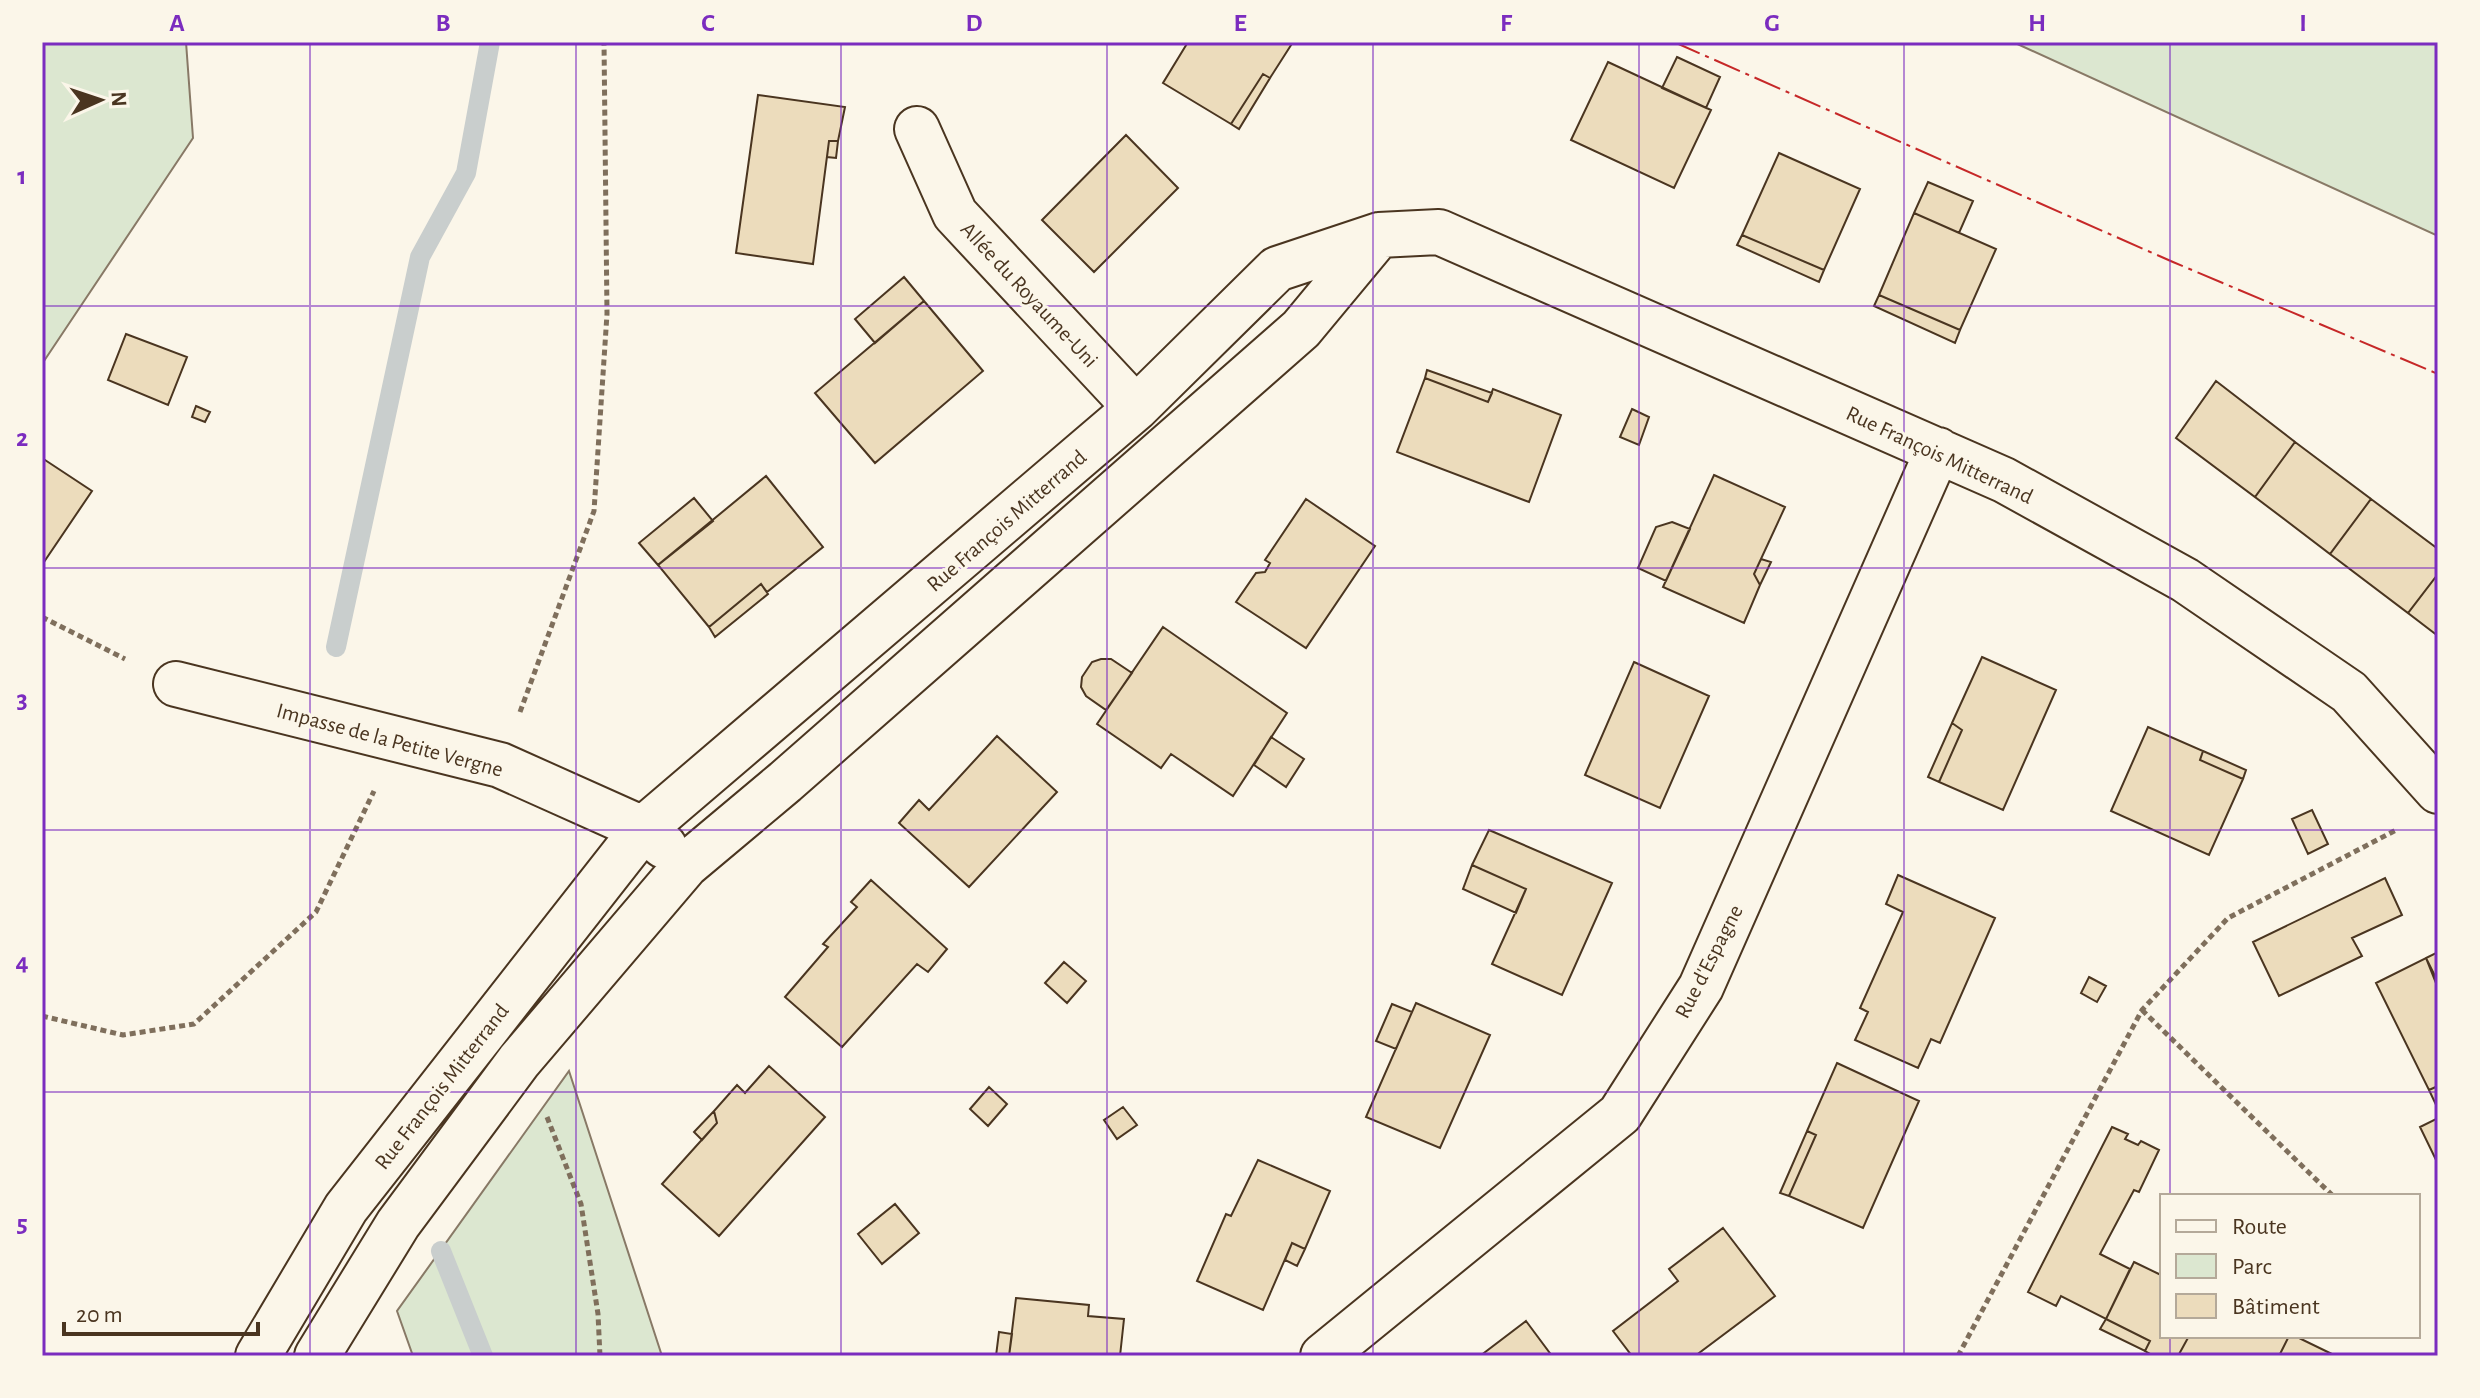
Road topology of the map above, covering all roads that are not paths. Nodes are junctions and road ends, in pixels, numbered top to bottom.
1 (917, 129) dead end
2 (1379, 235) junction
3 (1136, 408) junction
4 (1938, 450) junction
5 (176, 684) road end
6 (2424, 807) edge
7 (643, 829) junction
8 (686, 865) junction
9 (258, 1356) edge
10 (317, 1356) edge
11 (1323, 1356) edge

1 - 3 street, Allée du Royaume-Uni
2 - 3 street, Rue François Mitterrand
2 - 4 street, Rue François Mitterrand
2 - 8 street, Rue François Mitterrand
3 - 7 street, Rue François Mitterrand
4 - 6 street, Rue François Mitterrand
4 - 11 street, Rue d'Espagne
5 - 7 street, Impasse de la Petite Vergne
7 - 8 street
7 - 9 street, Rue François Mitterrand
8 - 10 street, Rue François Mitterrand

